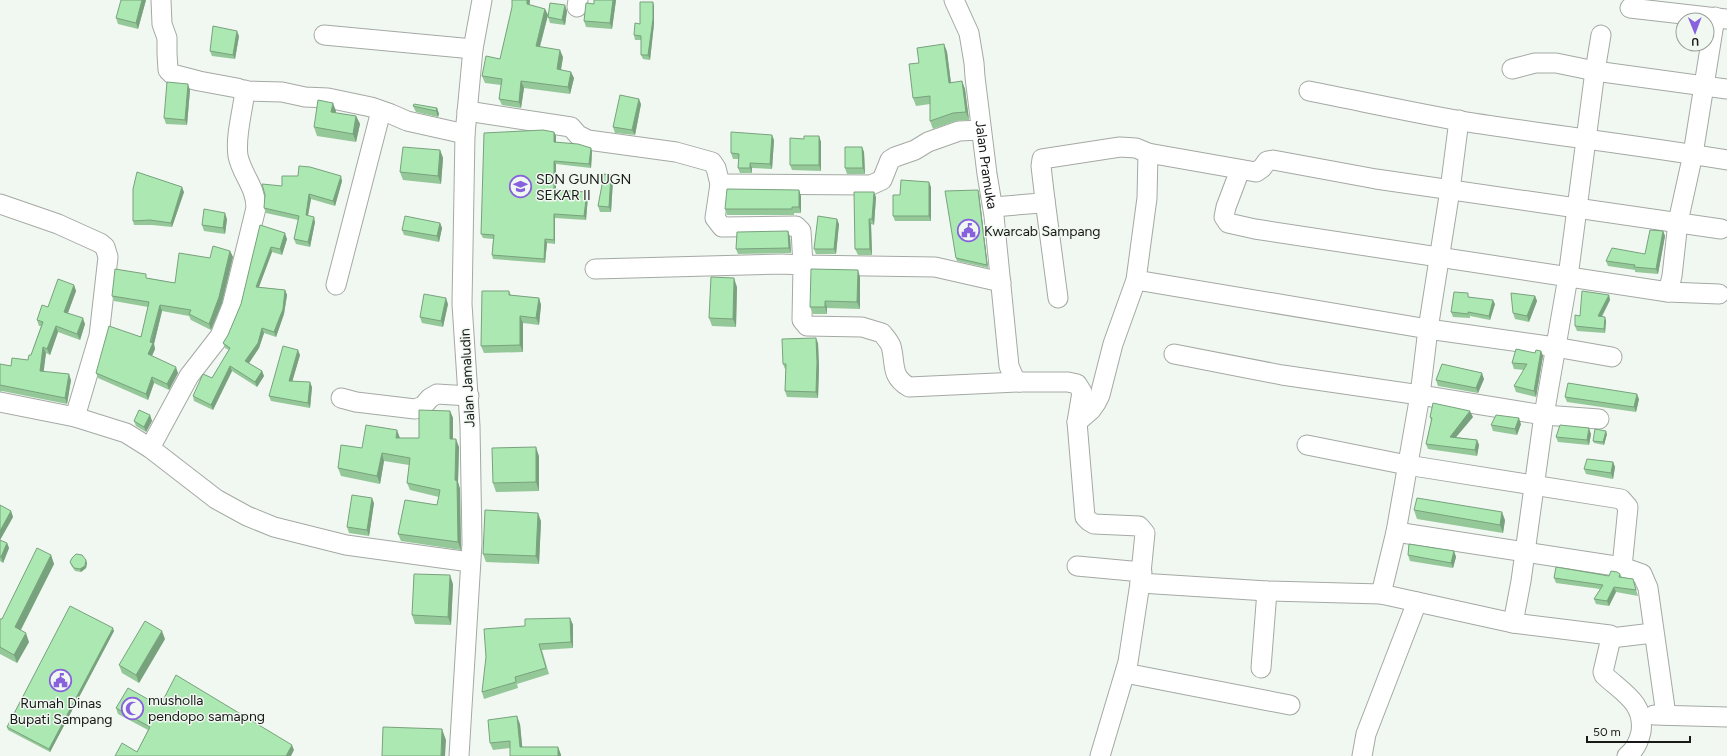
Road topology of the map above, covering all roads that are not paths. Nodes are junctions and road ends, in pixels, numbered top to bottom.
1 (161, 0) edge
2 (482, 0) edge
3 (954, 0) edge
4 (1630, 8) dead end
5 (1721, 18) edge
6 (1601, 35) dead end
7 (324, 36) dead end
8 (473, 49) junction
9 (1512, 68) dead end
10 (1595, 71) junction
11 (1704, 86) junction
12 (1727, 89) edge
13 (245, 90) junction
14 (1309, 91) dead end
15 (381, 110) junction
16 (467, 111) junction
17 (1459, 120) junction
18 (981, 130) junction
19 (465, 134) junction
20 (1586, 139) junction
21 (1148, 153) junction
22 (1693, 154) junction
23 (1727, 160) edge
24 (1240, 170) junction
25 (720, 184) junction
26 (1450, 190) junction
27 (1045, 200) junction
28 (0, 204) edge
29 (993, 207) junction
30 (1578, 207) junction
31 (1678, 222) junction
32 (1721, 228) dead end
33 (1438, 258) junction
34 (803, 265) junction
35 (595, 269) dead end
36 (1568, 277) junction
37 (1136, 280) junction
38 (1001, 282) junction
39 (336, 285) dead end
40 (1668, 292) junction
41 (1719, 294) dead end
42 (1058, 298) dead end
43 (1428, 329) junction
44 (1555, 347) junction
45 (1174, 354) dead end
46 (1612, 357) dead end
47 (1020, 382) junction
48 (1420, 395) junction
49 (469, 396) junction
50 (341, 398) dead end
51 (0, 402) edge
52 (1544, 415) junction
53 (75, 417) junction
54 (1599, 419) dead end
55 (1077, 422) junction
56 (1307, 445) dead end
57 (150, 448) junction
58 (1407, 466) junction
59 (1535, 487) junction
60 (1396, 532) junction
61 (1525, 552) junction
62 (470, 562) junction
63 (1077, 566) dead end
64 (1622, 567) junction
65 (1141, 578) junction
66 (1267, 591) junction
67 (1381, 594) junction
68 (1417, 602) junction
69 (1513, 623) junction
70 (1653, 633) junction
71 (1610, 638) junction
72 (1261, 668) dead end
73 (1125, 673) junction
74 (1290, 705) dead end
75 (1641, 715) junction
76 (1666, 715) junction
77 (1727, 717) edge
78 (458, 756) edge
79 (1100, 756) edge
80 (1362, 756) edge
81 (1628, 756) edge

1 - 13 street
2 - 8 street, Jalan Jamaludin
3 - 18 street, Jalan Pramuka
4 - 5 street
5 - 11 street
6 - 10 street
7 - 8 street
8 - 16 street, Jalan Jamaludin
9 - 10 street
10 - 11 street
10 - 20 street
11 - 12 street
11 - 22 street
13 - 15 street
13 - 57 street
14 - 17 street
15 - 19 street
15 - 39 street
16 - 19 street, Jalan Jamaludin
16 - 25 street
17 - 20 street
17 - 26 street
18 - 25 street
18 - 29 street, Jalan Pramuka
19 - 49 street, Jalan Jamaludin
20 - 22 street
20 - 30 street
21 - 24 street
21 - 27 street
21 - 37 street
22 - 23 street
22 - 31 street
24 - 26 street
24 - 33 street
25 - 34 street
26 - 30 street
26 - 33 street
27 - 29 street
27 - 42 street
28 - 53 street
29 - 38 street, Jalan Pramuka
30 - 31 street
30 - 36 street
31 - 32 street
31 - 40 street
33 - 36 street
33 - 43 street
34 - 35 street
34 - 38 street
34 - 47 street
36 - 40 street
36 - 44 street
37 - 43 street
37 - 55 street
38 - 47 street, Jalan Pramuka
40 - 41 street
43 - 44 street
43 - 48 street
44 - 46 street
44 - 52 street
45 - 48 street
47 - 55 street
48 - 52 street
48 - 58 street
49 - 50 street
49 - 62 street, Jalan Jamaludin
51 - 53 street
52 - 54 street
52 - 59 street
53 - 57 street
55 - 65 street
56 - 58 street
57 - 62 street
58 - 59 street
58 - 60 street
59 - 61 street
59 - 64 street
60 - 61 street
60 - 67 street
61 - 64 street
61 - 69 street
62 - 78 street, Jalan Jamaludin
63 - 65 street
64 - 70 street
65 - 66 street
65 - 73 street
66 - 67 street
66 - 72 street
67 - 68 street
68 - 69 street
68 - 80 street
69 - 71 street
70 - 71 street
70 - 76 street
71 - 75 street
73 - 74 street
73 - 79 street
75 - 76 street
75 - 81 street
76 - 77 street

